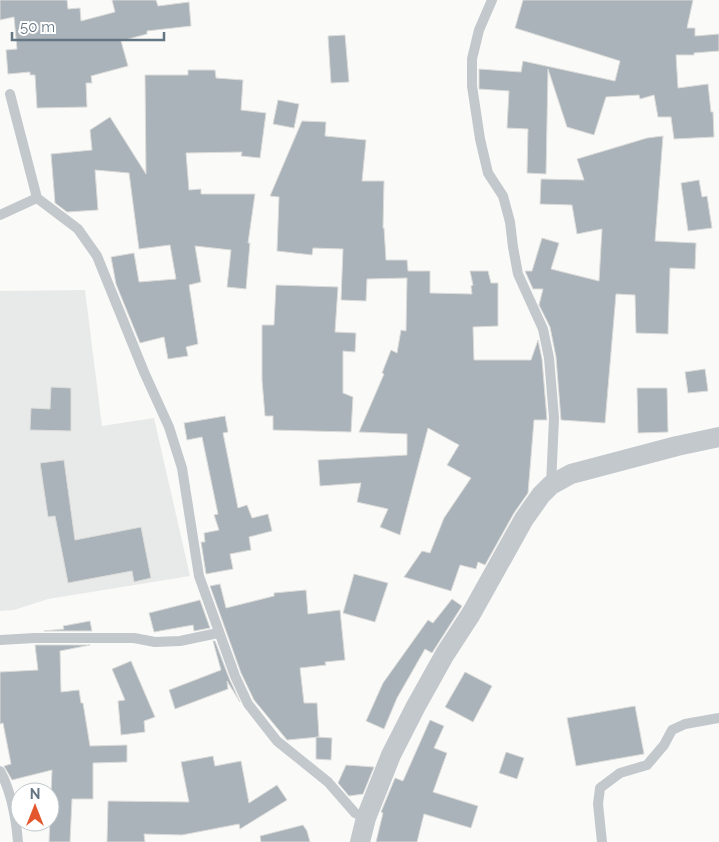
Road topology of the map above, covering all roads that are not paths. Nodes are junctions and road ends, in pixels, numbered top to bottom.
1 (492, 0) edge
2 (10, 94) dead end
3 (37, 198) junction
4 (0, 215) edge
5 (719, 438) edge
6 (551, 485) junction
7 (218, 633) junction
8 (0, 640) edge
9 (719, 718) edge
10 (0, 771) edge
11 (366, 818) junction
12 (18, 842) edge
13 (360, 842) edge
14 (602, 842) edge

1 - 6 lane
2 - 3 lane
3 - 4 lane
3 - 7 lane
5 - 6 street
6 - 11 street
7 - 8 lane
7 - 11 lane
9 - 14 lane
10 - 12 lane
11 - 13 street

